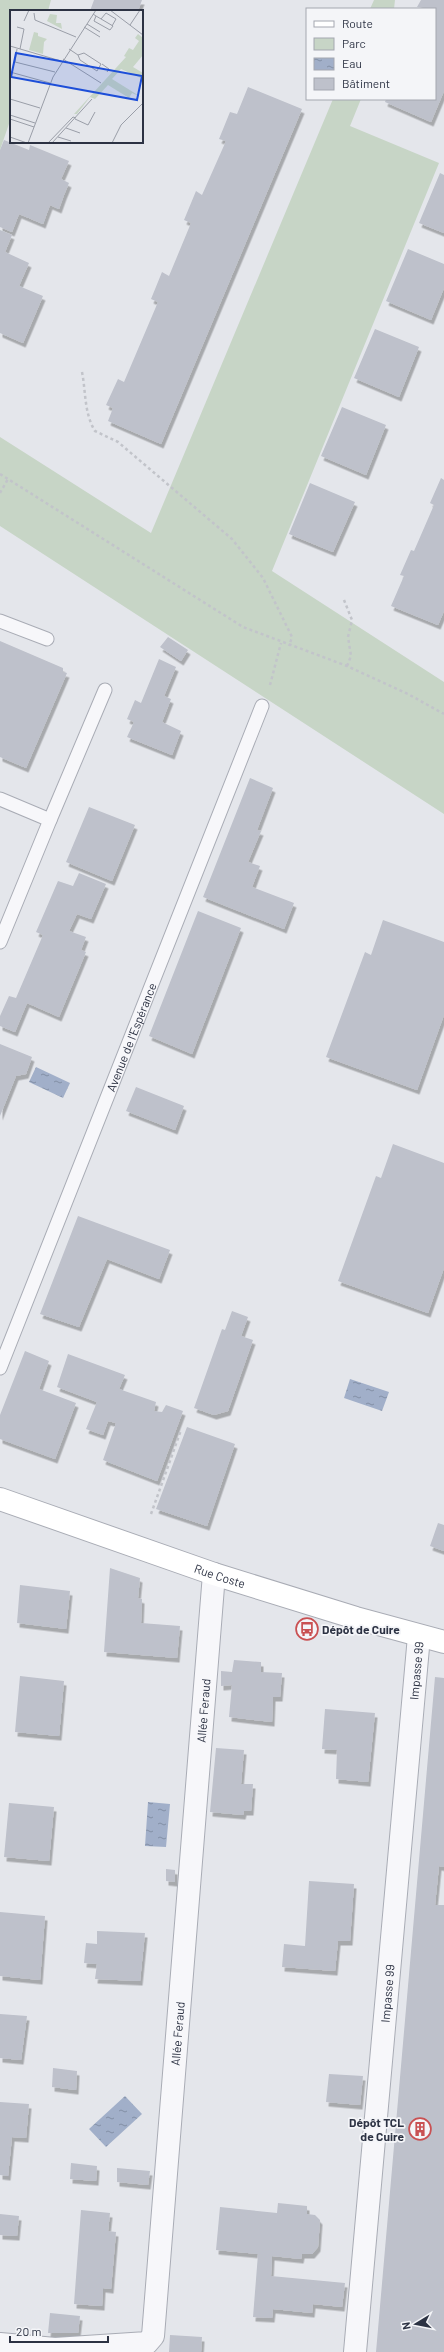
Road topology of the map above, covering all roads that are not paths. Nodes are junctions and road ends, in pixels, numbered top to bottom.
1 (0, 621) edge
2 (47, 639) dead end
3 (105, 690) dead end
4 (262, 706) road end
5 (0, 799) edge
6 (50, 820) junction
7 (0, 942) edge
8 (0, 1368) edge
9 (0, 1499) edge
10 (214, 1574) junction
11 (419, 1636) junction
12 (444, 1642) edge
13 (0, 2344) edge
14 (355, 2352) edge

1 - 2 lane
3 - 6 lane
4 - 8 lane, Avenue de l'Espérance
5 - 6 lane
6 - 7 lane
9 - 10 main road, Rue Coste
10 - 11 main road, Rue Coste
10 - 13 street, Allée Feraud
11 - 12 main road, Rue Coste
11 - 14 street, Impasse 99

